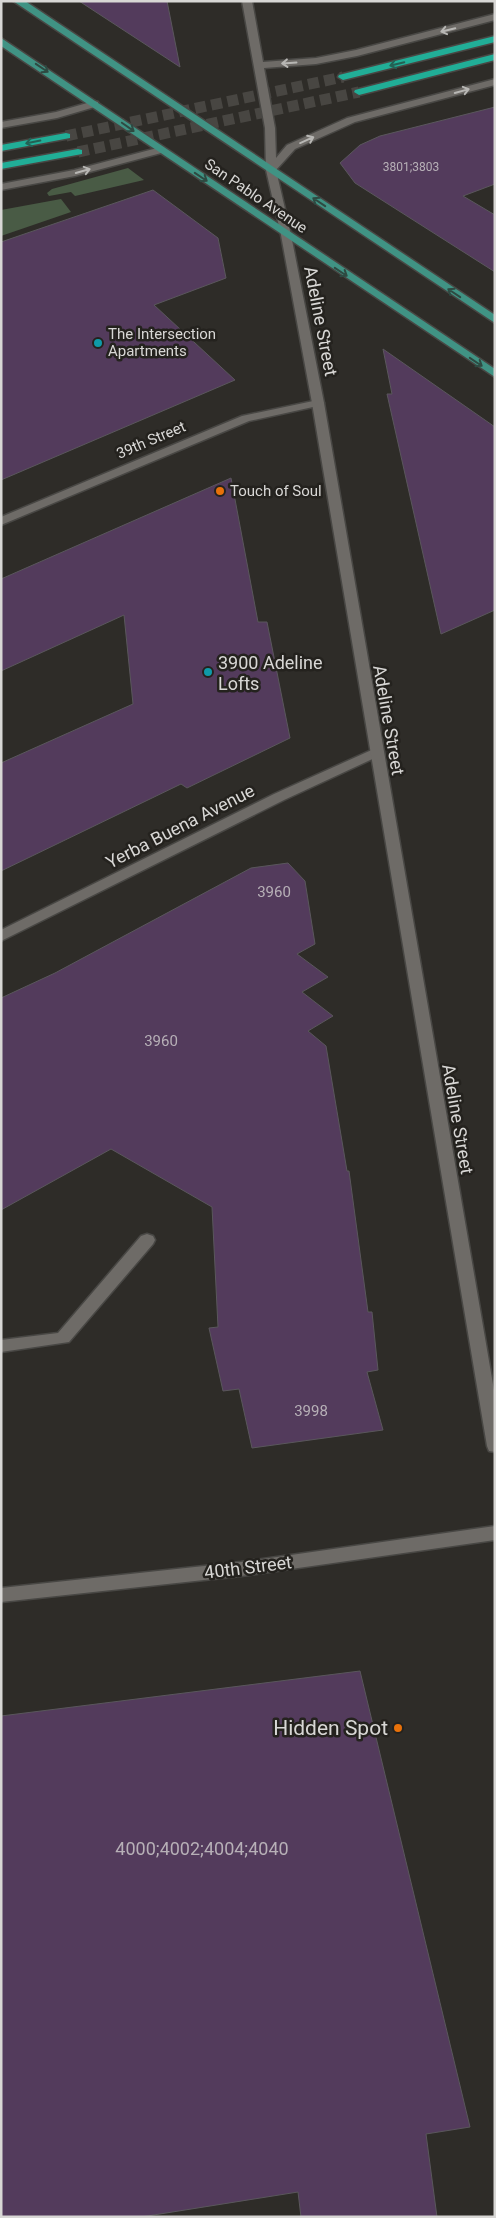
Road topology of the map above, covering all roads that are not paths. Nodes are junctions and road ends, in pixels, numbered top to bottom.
1 (18, 1) edge
2 (247, 1) edge
3 (495, 16) edge
4 (495, 39) edge
5 (1, 41) edge
6 (495, 57) edge
7 (259, 65) junction
8 (343, 77) tunnel mouth
9 (495, 82) edge
10 (359, 92) tunnel mouth
11 (94, 104) junction
12 (1, 125) edge
13 (66, 136) tunnel mouth
14 (1, 148) edge
15 (161, 150) junction
16 (78, 152) tunnel mouth
17 (1, 166) edge
18 (271, 170) junction
19 (1, 187) edge
20 (286, 235) junction
21 (495, 320) edge
22 (495, 374) edge
23 (318, 403) junction
24 (1, 521) edge
25 (376, 752) junction
26 (1, 936) edge
27 (147, 1240) dead end
28 (1, 1346) edge
29 (495, 1446) edge
30 (495, 1533) edge
31 (1, 1595) edge

1 - 18 main road, San Pablo Avenue
2 - 7 main road, Adeline Street
3 -> 7 main road
4 -> 8 highway
5 -> 11 main road, San Pablo Avenue
6 - 10 highway
7 - 18 main road, Adeline Street
18 -> 9 main road
11 - 12 main road
11 -> 15 main road, San Pablo Avenue
13 -> 14 highway
19 -> 15 main road
15 -> 20 main road, San Pablo Avenue
16 - 17 highway
18 - 20 main road, Adeline Street
21 -> 18 main road, San Pablo Avenue
20 -> 22 main road, San Pablo Avenue
20 - 23 main road, Adeline Street
23 - 24 main road, 39th Street
23 - 25 main road, Adeline Street
25 - 26 main road, Yerba Buena Avenue
25 - 29 main road, Adeline Street
27 - 28 main road
30 - 31 main road, 40th Street

